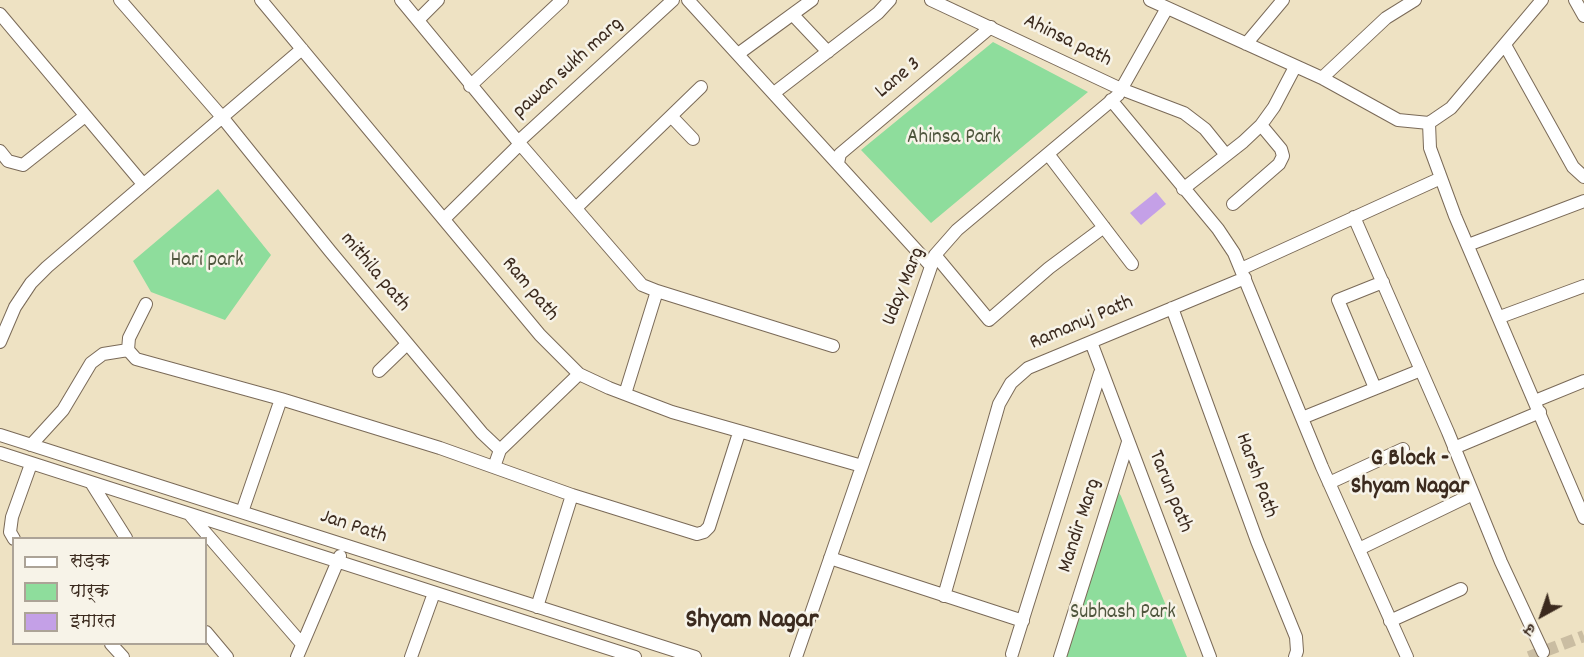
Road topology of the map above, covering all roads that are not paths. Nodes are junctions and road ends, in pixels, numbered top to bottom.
1 (120, 0) edge
2 (261, 0) edge
3 (401, 0) edge
4 (438, 0) edge
5 (562, 0) edge
6 (673, 0) edge
7 (688, 0) edge
8 (812, 0) edge
9 (890, 0) edge
10 (931, 0) edge
11 (1150, 0) edge
12 (1283, 0) edge
13 (1414, 0) edge
14 (1542, 0) edge
15 (1575, 0) edge
16 (1167, 8) junction
17 (0, 14) edge
18 (793, 15) junction
19 (1584, 16) edge
20 (418, 20) junction
21 (991, 27) junction
22 (1246, 44) junction
23 (1505, 45) junction
24 (302, 49) junction
25 (828, 52) junction
26 (738, 54) junction
27 (1295, 67) junction
28 (1322, 78) junction
29 (470, 86) junction
30 (701, 87) dead end
31 (1121, 89) junction
32 (774, 93) junction
33 (1111, 100) junction
34 (85, 116) junction
35 (670, 116) junction
36 (222, 117) junction
37 (1429, 123) junction
38 (1261, 125) junction
39 (693, 139) dead end
40 (519, 143) junction
41 (0, 151) edge
42 (1048, 153) junction
43 (1226, 155) junction
44 (838, 163) junction
45 (1584, 177) edge
46 (1441, 178) junction
47 (143, 184) junction
48 (1183, 189) junction
49 (1584, 201) edge
50 (1233, 204) dead end
51 (576, 208) junction
52 (1354, 217) junction
53 (444, 219) junction
54 (1104, 227) junction
55 (1468, 245) junction
56 (933, 260) junction
57 (1132, 264) dead end
58 (1243, 273) junction
59 (1383, 282) junction
60 (1584, 286) edge
61 (657, 291) junction
62 (146, 304) dead end
63 (1172, 308) junction
64 (1500, 317) junction
65 (0, 342) edge
66 (1090, 342) junction
67 (407, 344) junction
68 (833, 346) dead end
69 (128, 351) junction
70 (1421, 370) junction
71 (379, 371) dead end
72 (1100, 373) junction
73 (579, 374) junction
74 (1584, 381) edge
75 (1375, 388) junction
76 (625, 394) junction
77 (281, 399) junction
78 (1537, 406) junction
79 (1302, 418) junction
80 (739, 433) junction
81 (0, 435) edge
82 (1128, 442) junction
83 (30, 445) junction
84 (1454, 448) junction
85 (1403, 449) dead end
86 (500, 450) junction
87 (0, 453) edge
88 (31, 464) junction
89 (861, 466) junction
90 (494, 467) junction
91 (1329, 483) junction
92 (92, 484) junction
93 (1473, 494) junction
94 (572, 495) junction
95 (242, 512) junction
96 (1583, 512) edge
97 (191, 515) junction
98 (13, 537) edge
99 (125, 537) edge
100 (345, 545) junction
101 (1359, 549) junction
102 (830, 558) junction
103 (338, 562) junction
104 (1461, 589) dead end
105 (434, 593) junction
106 (944, 596) junction
107 (537, 607) junction
108 (1023, 621) junction
109 (1390, 621) junction
110 (207, 633) edge
111 (302, 644) junction
112 (112, 645) edge
113 (1543, 652) dead end
114 (1012, 654) dead end
115 (123, 657) edge
116 (227, 657) edge
117 (297, 657) edge
118 (411, 657) edge
119 (635, 657) edge
120 (695, 657) edge
121 (796, 657) edge
122 (1060, 657) edge
123 (1210, 657) edge
124 (1295, 657) edge
125 (1407, 657) edge

1 - 36 street, mithila path
2 - 24 street, Ram path
3 - 20 street
4 - 20 street
5 - 29 street
6 - 40 street, pawan sukh marg
7 - 26 street
8 - 18 street
9 - 25 street
10 - 21 street, Ahinsa path
11 - 16 street
12 - 22 street
13 - 28 street
14 - 23 street
15 - 19 street
16 - 22 street
16 - 31 street, Uday Marg
17 - 34 street
18 - 25 street
18 - 26 street
20 - 29 street
21 - 31 street, Ahinsa path
21 - 44 street, Lane 3
22 - 27 street
23 - 37 street
23 - 45 street
24 - 36 street
24 - 53 street, Ram path
25 - 32 street
26 - 32 street
27 - 28 street
27 - 38 street
28 - 37 street
29 - 40 street
30 - 35 street
31 - 33 street, Uday Marg
31 - 43 street, Ahinsa path
32 - 44 street
33 - 42 street, Uday Marg
33 - 48 street
34 - 41 street
34 - 47 street
35 - 39 street
35 - 51 street
36 - 47 street
36 - 67 street, mithila path
37 - 46 street
38 - 43 street
38 - 50 street
40 - 51 street
40 - 53 street, pawan sukh marg
42 - 54 street
42 - 56 street, Uday Marg
43 - 48 street
44 - 56 street
46 - 52 street, Ramanuj Path
46 - 55 street
47 - 65 street
48 - 58 street
49 - 55 street
51 - 61 street
52 - 58 street, Ramanuj Path
52 - 59 street
53 - 73 street, Ram path
54 - 56 street
54 - 57 street
55 - 64 street
56 - 89 street, Uday Marg
58 - 63 street, Ramanuj Path
58 - 79 street
59 - 70 street
59 - 75 street
60 - 64 street
61 - 68 street
61 - 76 street
62 - 69 street
63 - 66 street, Ramanuj Path
63 - 124 street, Harsh Path
64 - 78 street
66 - 72 street, Tarun path
66 - 106 street, Ramanuj Path
67 - 71 street
67 - 86 street, mithila path
69 - 77 street
69 - 83 street
70 - 75 street
70 - 84 street
72 - 82 street, Tarun path
72 - 108 street
73 - 76 street, Ram path
73 - 86 street
74 - 78 street
75 - 79 street
76 - 80 street, Ram path
77 - 90 street
77 - 95 street
78 - 84 street
78 - 96 street
79 - 91 street
80 - 89 street, Ram path
80 - 94 street
81 - 83 street, Jan Path
82 - 122 street, Mandir Marg
82 - 123 street, Tarun path
83 - 95 street, Jan Path
84 - 93 street
85 - 91 street
86 - 90 street
87 - 88 street, Jan Path
88 - 92 street, Jan Path
88 - 98 street
89 - 102 street, Uday Marg
90 - 94 street
91 - 101 street
92 - 97 street, Jan Path
92 - 99 street
93 - 101 street
93 - 113 street
94 - 107 street
95 - 100 street, Jan Path
97 - 103 street, Jan Path
97 - 111 street
100 - 103 street
100 - 107 street, Jan Path
101 - 109 street
102 - 106 street
102 - 121 street, Uday Marg
103 - 105 street, Jan Path
103 - 111 street
104 - 109 street
105 - 118 street
105 - 119 street, Jan Path
106 - 108 street
107 - 120 street, Jan Path
108 - 114 street
109 - 125 street
110 - 116 street
111 - 117 street
112 - 115 street

